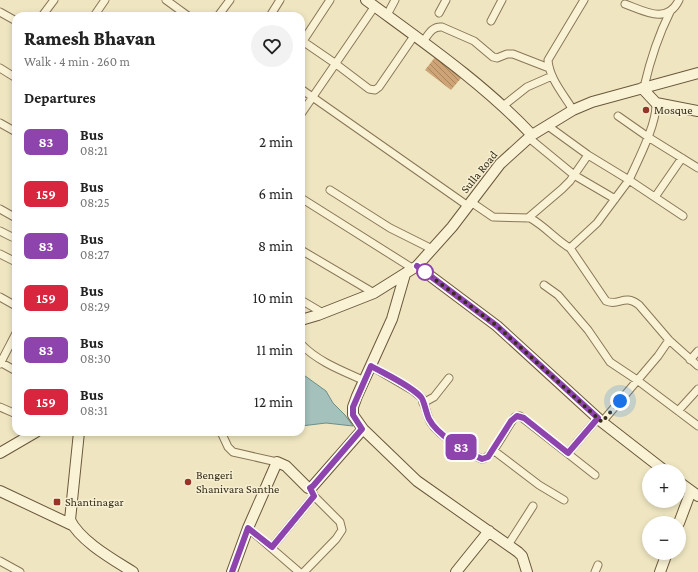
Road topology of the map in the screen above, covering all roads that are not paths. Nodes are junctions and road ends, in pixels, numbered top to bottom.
1 (54, 0) edge
2 (105, 0) edge
3 (166, 0) edge
4 (230, 0) edge
5 (280, 0) edge
6 (330, 0) edge
7 (366, 0) edge
8 (395, 0) edge
9 (446, 0) edge
10 (502, 0) edge
11 (584, 0) edge
12 (679, 0) edge
13 (625, 4) dead end
14 (375, 6) junction
15 (0, 12) edge
16 (45, 12) edge
17 (97, 12) edge
18 (182, 12) edge
19 (221, 12) edge
20 (272, 12) edge
21 (670, 12) junction
22 (439, 14) dead end
23 (387, 16) junction
24 (12, 19) edge
25 (491, 21) dead end
26 (305, 36) edge
27 (414, 36) junction
28 (305, 42) edge
29 (423, 42) junction
30 (336, 64) junction
31 (0, 68) edge
32 (548, 68) junction
33 (698, 73) edge
34 (12, 76) edge
35 (552, 76) junction
36 (643, 88) junction
37 (305, 92) edge
38 (313, 97) junction
39 (656, 103) junction
40 (503, 106) junction
41 (305, 108) edge
42 (572, 110) junction
43 (698, 111) edge
44 (618, 116) dead end
45 (0, 123) edge
46 (548, 126) junction
47 (12, 130) edge
48 (530, 137) junction
49 (648, 137) junction
50 (588, 156) junction
51 (682, 158) junction
52 (698, 168) edge
53 (574, 175) junction
54 (629, 180) junction
55 (330, 190) dead end
56 (655, 197) junction
57 (615, 199) junction
58 (305, 201) edge
59 (469, 204) junction
60 (0, 209) edge
61 (12, 216) edge
62 (683, 216) dead end
63 (528, 218) junction
64 (0, 231) edge
65 (12, 237) dead end
66 (570, 248) junction
67 (432, 249) junction
68 (305, 252) edge
69 (0, 254) edge
70 (12, 260) edge
71 (411, 269) junction
72 (544, 285) dead end
73 (374, 293) junction
74 (0, 297) edge
75 (305, 302) edge
76 (12, 304) edge
77 (324, 313) junction
78 (305, 319) edge
79 (12, 340) edge
80 (669, 340) junction
81 (305, 348) edge
82 (698, 351) edge
83 (690, 360) junction
84 (0, 363) edge
85 (371, 366) junction
86 (698, 366) edge
87 (12, 369) edge
88 (449, 378) dead end
89 (637, 380) junction
90 (365, 381) junction
91 (698, 389) edge
92 (423, 403) junction
93 (0, 407) edge
94 (678, 411) junction
95 (12, 412) edge
96 (600, 420) junction
97 (698, 426) edge
98 (362, 429) junction
99 (29, 436) edge
100 (80, 436) edge
101 (223, 436) edge
102 (493, 450) junction
103 (0, 453) edge
104 (568, 453) junction
105 (278, 462) junction
106 (656, 464) edge
107 (595, 475) dead end
108 (686, 487) edge
109 (0, 491) edge
110 (312, 492) junction
111 (695, 494) edge
112 (564, 500) dead end
113 (533, 506) dead end
114 (683, 516) edge
115 (72, 524) junction
116 (248, 528) junction
117 (489, 530) junction
118 (508, 545) junction
119 (272, 547) junction
120 (665, 560) edge
121 (0, 561) edge
122 (598, 565) dead end
123 (662, 571) edge
124 (20, 572) edge
125 (133, 572) edge
126 (232, 572) edge
127 (300, 572) edge
128 (304, 572) edge
129 (456, 572) edge
130 (527, 572) edge
131 (595, 572) edge

1 - 16 street
2 - 17 street
3 - 18 street
4 - 19 street
5 - 20 street
6 - 26 street
7 - 14 street
8 - 23 street
9 - 22 street
10 - 25 street
11 - 32 street
12 - 21 street
13 - 21 street
14 - 23 street
14 - 30 street
15 - 24 street
21 - 36 street
23 - 27 street
27 - 29 street
27 - 30 street
28 - 30 street
29 - 32 street
29 - 40 street
30 - 38 street
31 - 34 street
32 - 35 street
33 - 36 street, Sulla Road
35 - 40 street
35 - 42 street
36 - 39 street
36 - 42 street, Sulla Road
37 - 38 street
38 - 41 street
38 - 59 street
39 - 43 street
39 - 49 street
40 - 48 street
42 - 46 street, Sulla Road
44 - 49 street
45 - 47 street
46 - 48 street, Sulla Road
46 - 50 street
48 - 53 street
48 - 59 street, Sulla Road
49 - 51 street
49 - 54 street
50 - 53 street
50 - 54 street
51 - 52 street
51 - 56 street
53 - 57 street
53 - 63 street
54 - 56 street
54 - 57 street
55 - 67 street
56 - 62 street
57 - 66 street
58 - 71 street
59 - 63 street
59 - 67 street, Sulla Road
60 - 61 street
63 - 66 street
64 - 65 street
66 - 80 street
67 - 71 street, Sulla Road
68 - 73 street
69 - 70 street
71 - 73 street, Sulla Road
71 - 85 street
71 - 96 street
72 - 89 street
73 - 77 street, Sulla Road
74 - 76 street
75 - 77 street
77 - 78 street, Sulla Road
79 - 84 street
80 - 83 street
80 - 89 street
81 - 90 street
82 - 83 street
83 - 86 street
84 - 87 street
85 - 90 street
85 - 92 street
88 - 92 street
89 - 94 street
89 - 96 street
90 - 98 street
91 - 94 street
92 - 102 street
93 - 95 street
94 - 97 street
96 - 104 street
96 - 106 street
98 - 110 street
98 - 117 street
99 - 103 street
100 - 115 street
101 - 105 street
102 - 104 street
102 - 112 street
104 - 107 street
105 - 110 street
105 - 116 street
108 - 111 street
109 - 115 street
110 - 119 street
110 - 128 street
111 - 114 street
113 - 118 street
115 - 125 street
116 - 119 street
116 - 126 street
117 - 118 street
117 - 129 street
118 - 130 street
119 - 127 street
120 - 123 street
121 - 124 street
122 - 131 street

